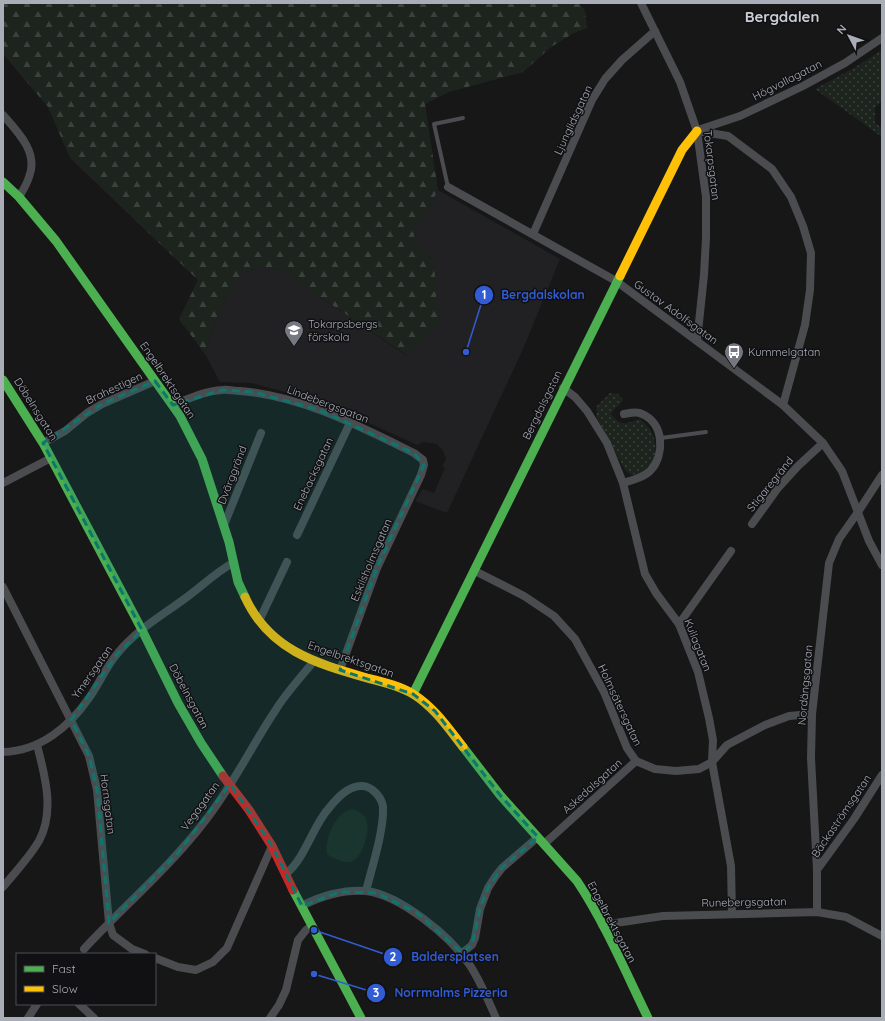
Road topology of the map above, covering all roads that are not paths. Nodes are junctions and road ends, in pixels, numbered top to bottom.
1 (641, 3) edge
2 (655, 31) junction
3 (882, 38) edge
4 (3, 115) edge
5 (463, 118) dead end
6 (697, 131) junction
7 (3, 182) edge
8 (448, 187) joint
9 (19, 197) junction
10 (533, 234) junction
11 (616, 281) junction
12 (696, 341) junction
13 (3, 380) edge
14 (155, 381) junction
15 (563, 388) junction
16 (173, 405) junction
17 (782, 405) junction
18 (624, 414) dead end
19 (350, 423) junction
20 (706, 432) dead end
21 (261, 433) dead end
22 (661, 438) junction
23 (43, 443) junction
24 (823, 443) junction
25 (51, 458) junction
26 (423, 460) joint
27 (882, 475) edge
28 (3, 483) edge
29 (624, 483) junction
30 (858, 512) junction
31 (752, 524) dead end
32 (224, 525) junction
33 (297, 535) dead end
34 (731, 551) dead end
35 (287, 562) dead end
36 (233, 563) junction
37 (882, 565) edge
38 (475, 571) junction
39 (3, 587) edge
40 (259, 621) junction
41 (679, 624) junction
42 (142, 630) junction
43 (314, 661) junction
44 (340, 670) junction
45 (413, 694) junction
46 (812, 714) junction
47 (71, 720) junction
48 (37, 745) junction
49 (3, 752) edge
50 (636, 761) junction
51 (712, 762) junction
52 (882, 775) edge
53 (230, 784) junction
54 (541, 841) junction
55 (272, 846) junction
56 (817, 870) junction
57 (286, 874) junction
58 (3, 887) edge
59 (366, 891) junction
60 (302, 906) junction
61 (817, 912) junction
62 (732, 913) junction
63 (109, 923) junction
64 (602, 925) junction
65 (312, 926) junction
66 (882, 936) edge
67 (84, 949) dead end
68 (142, 953) edge
69 (462, 953) junction
70 (156, 958) edge
71 (36, 1005) edge
72 (80, 1005) edge
73 (28, 1018) edge
74 (94, 1018) edge
75 (270, 1018) edge
76 (361, 1018) edge
77 (496, 1018) edge
78 (648, 1018) edge

1 - 2 street, Tokarpsgatan
2 - 6 street, Tokarpsgatan
2 - 10 street, Ljunglidsgatan
3 - 6 street, Högvallagatan
4 - 9 street
5 - 8 lane
6 - 11 street, Bergdalsgatan
6 - 12 street, Tokarpsgatan
6 - 17 street
7 - 9 street, Engelbrektsgatan
8 - 10 street, Gustav Adolfsgatan
9 - 14 street, Engelbrektsgatan
10 - 11 street, Gustav Adolfsgatan
11 - 12 street, Gustav Adolfsgatan
11 - 15 street, Bergdalsgatan
12 - 17 street, Gustav Adolfsgatan
13 - 23 street, Döbelnsgatan
14 - 16 street, Engelbrektsgatan
14 - 23 street, Brahestigen
15 - 29 street, Kullagatan
15 - 38 street, Bergdalsgatan
16 - 19 street, Lindebergsgatan
16 - 32 street, Engelbrektsgatan
17 - 24 street, Gustav Adolfsgatan
18 - 22 street
19 - 26 street, Lindebergsgatan
19 - 33 street, Enebacksgatan
20 - 22 lane
21 - 32 street, Dvärggränd
22 - 29 street
23 - 25 street, Döbelnsgatan
24 - 30 street, Gustav Adolfsgatan
24 - 31 street, Stigaregränd
25 - 28 street
25 - 42 street, Döbelnsgatan
26 - 44 street, Eskilsholmsgatan
27 - 30 street, Nordängsgatan
29 - 41 street, Kullagatan
30 - 37 street, Gustav Adolfsgatan
30 - 46 street, Nordängsgatan
32 - 36 street, Engelbrektsgatan
34 - 41 street
35 - 40 street
36 - 40 street, Engelbrektsgatan
36 - 42 street, Ymersgatan
38 - 45 street, Bergdalsgatan
38 - 50 street, Holmsätersgatan
39 - 47 street, Hornsgatan
40 - 43 street, Engelbrektsgatan
41 - 51 street, Kullagatan
42 - 47 street, Ymersgatan
42 - 53 street, Döbelnsgatan
43 - 44 street, Engelbrektsgatan
43 - 53 street, Vegagatan
44 - 45 street, Engelbrektsgatan
45 - 54 street, Engelbrektsgatan
46 - 51 street, Askedalsgatan
46 - 56 street, Nordängsgatan
47 - 48 street, Ymersgatan
47 - 63 street, Hornsgatan
48 - 49 street, Ymersgatan
48 - 58 street
50 - 51 street, Askedalsgatan
50 - 54 street, Askedalsgatan
51 - 62 street, Kullagatan
52 - 56 street, Bäckaströmsgatan
53 - 55 street, Döbelnsgatan
53 - 63 street, Vegagatan
54 - 64 street, Engelbrektsgatan
54 - 69 street, Askedalsgatan
55 - 57 street, Döbelnsgatan
55 - 70 street
56 - 61 street, Nordängsgatan
57 - 59 street
57 - 60 street, Döbelnsgatan
59 - 60 street
59 - 69 street
60 - 65 street, Döbelnsgatan
61 - 62 street, Runebergsgatan
61 - 66 street, Runebergsgatan
62 - 64 street, Runebergsgatan
63 - 67 street, Vegagatan
63 - 68 street, Hornsgatan
64 - 78 street, Engelbrektsgatan
65 - 75 street
65 - 76 street, Döbelnsgatan
69 - 77 street
71 - 73 street
72 - 74 street

